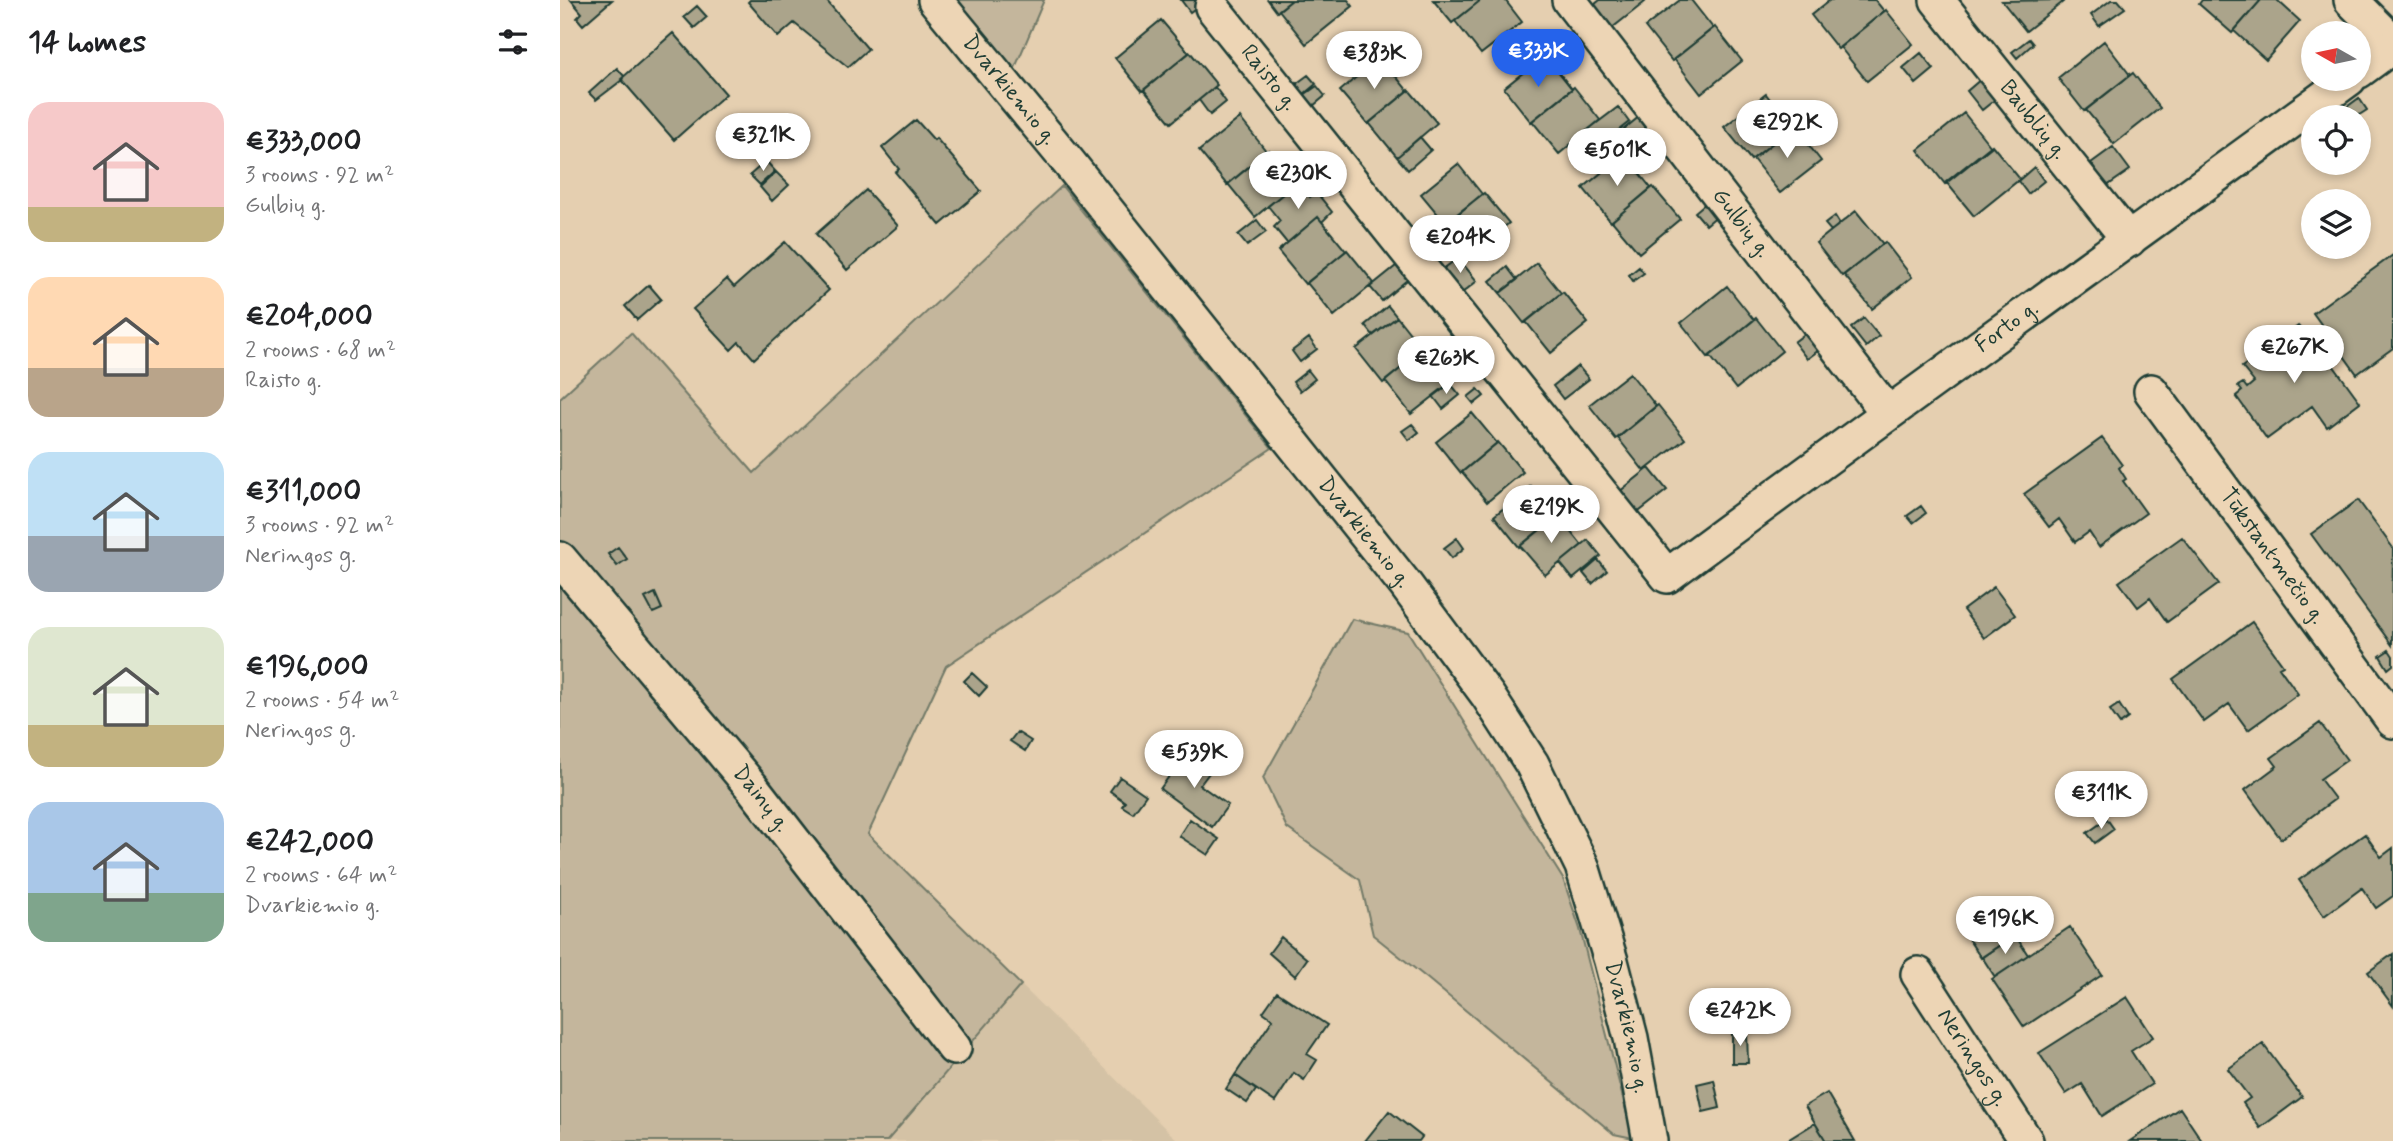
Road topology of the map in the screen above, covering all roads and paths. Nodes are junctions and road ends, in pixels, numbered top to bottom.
1 (935, 0) edge
2 (1569, 0) edge
3 (1937, 0) edge
4 (2351, 0) edge
5 (1212, 7) dead end
6 (2393, 44) edge
7 (2371, 61) edge
8 (2333, 91) edge
9 (2129, 240) junction
10 (2151, 391) dead end
11 (1887, 412) junction
12 (560, 559) edge
13 (1667, 576) joint
14 (2393, 721) edge
15 (1917, 974) dead end
16 (954, 1048) dead end
17 (1650, 1141) edge
18 (2026, 1141) edge

1 - 17 street, Dvarkiemio g.
2 - 11 street, Gulbių g.
3 - 9 street, Baublių g.
4 - 6 street
5 - 13 street, Raisto g.
6 - 7 street
8 - 9 street, Forto g.
9 - 11 street, Forto g.
10 - 14 street, Tūkstantmečio g.
11 - 13 street, Forto g.
12 - 16 street, Dainų g.
15 - 18 street, Neringos g.

